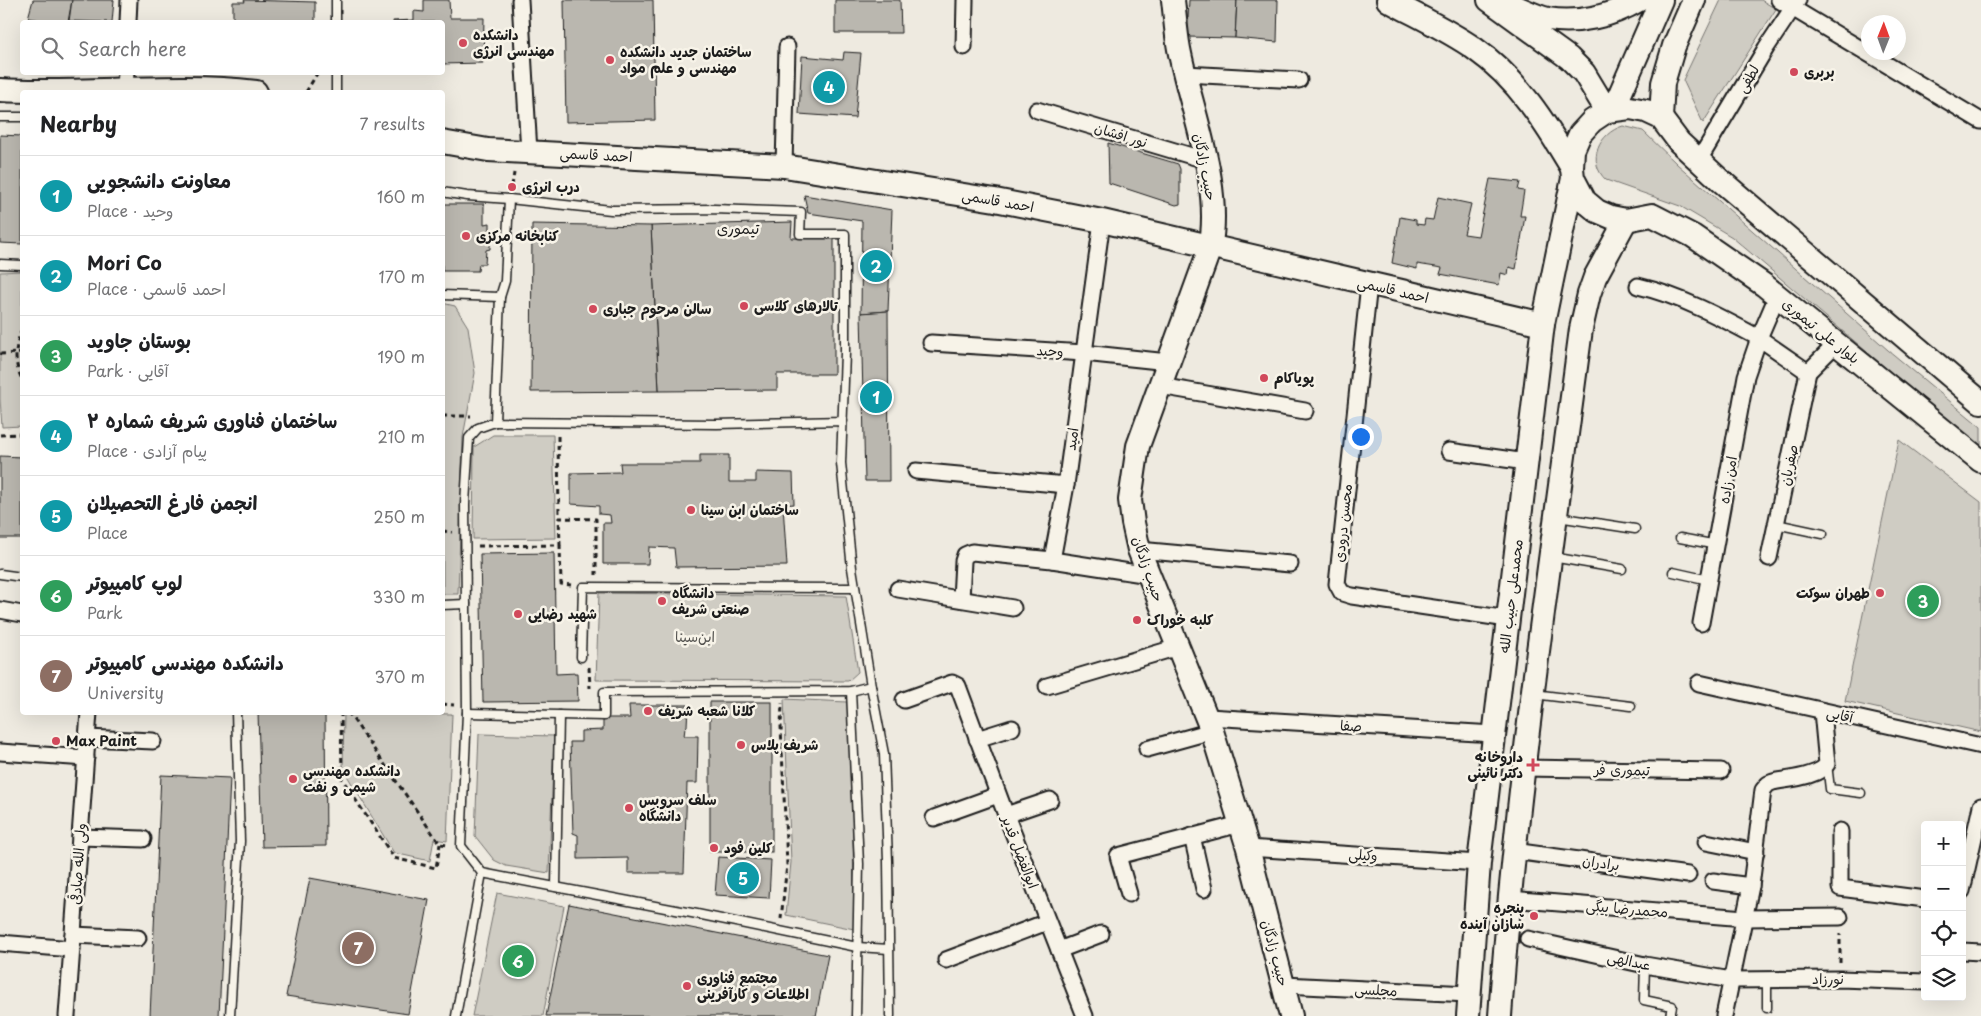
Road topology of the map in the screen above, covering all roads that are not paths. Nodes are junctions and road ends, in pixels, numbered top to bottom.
1 (129, 0) edge
2 (336, 0) edge
3 (520, 0) edge
4 (965, 0) edge
5 (1173, 0) edge
6 (1388, 0) edge
7 (1489, 0) edge
8 (1500, 0) edge
9 (1638, 0) edge
10 (1661, 0) edge
11 (1694, 0) edge
12 (1779, 0) edge
13 (1796, 4) edge
14 (128, 20) edge
15 (336, 20) edge
16 (787, 47) dead end
17 (964, 47) dead end
18 (1185, 74) junction
19 (336, 75) edge
20 (125, 80) edge
21 (1299, 80) dead end
22 (0, 90) edge
23 (234, 90) edge
24 (336, 90) edge
25 (1037, 110) dead end
26 (1610, 111) junction
27 (0, 117) edge
28 (20, 117) edge
29 (1661, 118) junction
30 (1981, 121) edge
31 (445, 143) edge
32 (524, 151) junction
33 (1205, 160) junction
34 (1699, 160) junction
35 (784, 166) junction
36 (1572, 173) junction
37 (445, 192) edge
38 (509, 199) junction
39 (1626, 220) junction
40 (1102, 221) junction
41 (1210, 248) junction
42 (0, 264) edge
43 (20, 265) edge
44 (1369, 284) junction
45 (1638, 286) dead end
46 (445, 295) edge
47 (1777, 296) junction
48 (500, 297) junction
49 (1543, 324) junction
50 (1759, 338) junction
51 (931, 343) dead end
52 (1837, 343) junction
53 (1084, 353) junction
54 (1168, 362) junction
55 (1808, 372) junction
56 (1160, 386) junction
57 (1981, 402) edge
58 (1305, 412) dead end
59 (843, 421) junction
60 (495, 422) junction
61 (1531, 426) junction
62 (1567, 431) junction
63 (1449, 451) dead end
64 (1981, 461) edge
65 (1526, 462) junction
66 (916, 471) dead end
67 (1066, 485) junction
68 (1556, 517) junction
69 (1776, 524) junction
70 (1635, 529) dead end
71 (1823, 534) dead end
72 (1680, 538) dead end
73 (1717, 545) junction
74 (1140, 550) junction
75 (1550, 557) junction
76 (1769, 558) dead end
77 (1052, 560) junction
78 (1290, 564) dead end
79 (1622, 569) dead end
80 (1672, 572) dead end
81 (0, 574) edge
82 (1149, 575) junction
83 (20, 577) edge
84 (1709, 580) junction
85 (855, 588) junction
86 (898, 589) dead end
87 (961, 599) junction
88 (466, 604) junction
89 (445, 605) edge
90 (1013, 608) dead end
91 (0, 610) edge
92 (20, 614) edge
93 (1508, 619) junction
94 (1701, 623) dead end
95 (1178, 647) junction
96 (581, 657) road end
97 (1700, 683) dead end
98 (871, 686) junction
99 (1047, 686) dead end
100 (851, 691) junction
101 (1532, 694) junction
102 (904, 700) dead end
103 (1631, 706) dead end
104 (1822, 711) junction
105 (467, 713) junction
106 (89, 715) edge
107 (236, 715) edge
108 (559, 715) junction
109 (1210, 724) junction
110 (1012, 728) dead end
111 (1494, 734) junction
112 (87, 738) junction
113 (977, 739) junction
114 (153, 741) dead end
115 (1981, 746) edge
116 (1147, 749) dead end
117 (0, 752) edge
118 (86, 758) junction
119 (1827, 764) junction
120 (1523, 768) junction
121 (1721, 771) dead end
122 (1861, 793) dead end
123 (998, 795) junction
124 (1050, 800) dead end
125 (1981, 806) edge
126 (1006, 815) junction
127 (934, 818) dead end
128 (1240, 824) junction
129 (1840, 831) dead end
130 (1192, 836) junction
131 (80, 837) junction
132 (143, 839) dead end
133 (1706, 842) dead end
134 (1248, 848) junction
135 (1514, 850) junction
136 (1756, 852) junction
137 (1479, 863) junction
138 (482, 873) junction
139 (1966, 873) edge
140 (1688, 875) dead end
141 (1712, 881) dead end
142 (1751, 886) junction
143 (556, 887) junction
144 (1204, 889) dead end
145 (1129, 894) dead end
146 (1921, 898) edge
147 (1509, 899) junction
148 (1840, 916) dead end
149 (1745, 918) junction
150 (1047, 922) junction
151 (1101, 934) dead end
152 (138, 938) dead end
153 (1528, 939) dead end
154 (72, 942) junction
155 (0, 943) edge
156 (857, 947) junction
157 (889, 949) junction
158 (1058, 950) junction
159 (1966, 951) edge
160 (1981, 952) edge
161 (946, 960) dead end
162 (1645, 965) junction
163 (1731, 980) junction
164 (1767, 980) junction
165 (1921, 982) edge
166 (1284, 985) junction
167 (1468, 1005) edge
168 (1767, 1008) dead end
169 (1289, 1015) edge
170 (67, 1016) edge
171 (230, 1016) edge
172 (456, 1016) edge
173 (856, 1016) edge
174 (890, 1016) edge
175 (1085, 1016) edge
176 (1500, 1016) edge
177 (1670, 1016) edge
178 (1724, 1016) edge

1 - 14 street
2 - 15 lane
3 - 32 street
4 - 17 street
5 - 18 main road, حبیب زادگان
6 - 36 main road
7 - 26 main road
8 - 9 main road
10 - 26 main road
11 - 29 main road
12 - 13 street
13 - 30 street
13 - 34 street, لطفی
16 - 35 street
18 - 21 street
18 - 33 main road, حبیب زادگان
19 - 24 lane
20 - 22 main road
20 - 23 main road
25 - 33 street, نور افشان
26 - 29 main road
26 - 36 main road, محمدعلی حبیب الله
27 - 28 lane
29 - 34 main road
31 - 32 main road, احمد قاسمی
32 - 35 main road, احمد قاسمی
33 - 41 main road, حبیب زادگان
34 - 57 main road
35 - 40 main road, احمد قاسمی
36 - 39 main road
36 - 49 main road, محمدعلی حبیب الله
37 - 38 lane
38 - 48 lane
38 - 59 lane
39 - 47 main road, بلوار علی تیموری
39 - 62 main road
40 - 41 main road, احمد قاسمی
40 - 53 street, امید
41 - 44 main road, احمد قاسمی
41 - 54 main road, حبیب زادگان
42 - 43 lane
44 - 49 main road, احمد قاسمی
44 - 93 street, محسن درودی
45 - 50 street
46 - 48 lane
47 - 50 street, امن زاده
47 - 52 main road, بلوار علی تیموری
48 - 60 lane
49 - 61 main road, محمدعلی حبیب الله
50 - 55 street
50 - 73 street, امن زاده
51 - 53 street, وحید
52 - 55 street
52 - 64 main road, بلوار علی تیموری
53 - 54 street, وحید
53 - 67 street, امید
54 - 56 main road, حبیب زادگان
55 - 69 street, صفریان
56 - 58 street
56 - 74 main road, حبیب زادگان
59 - 60 lane
59 - 85 lane
60 - 88 lane
61 - 62 main road
61 - 65 main road, محمدعلی حبیب الله
62 - 68 main road
63 - 65 street
65 - 93 main road, محمدعلی حبیب الله
66 - 67 street
67 - 77 street, امید
68 - 70 lane
68 - 75 main road
69 - 71 lane
69 - 76 street, صفریان
72 - 73 lane
73 - 84 street, امن زاده
74 - 78 street
74 - 82 main road, حبیب زادگان
75 - 79 lane
75 - 101 main road
77 - 82 street
77 - 87 street
80 - 84 lane
81 - 83 lane
82 - 95 main road, حبیب زادگان
84 - 94 street, امن زاده
85 - 96 lane
85 - 98 lane
86 - 87 street
87 - 90 street
88 - 89 lane
88 - 105 lane
91 - 92 street
93 - 111 main road, محمدعلی حبیب الله
95 - 99 street
95 - 109 main road, حبیب زادگان
97 - 104 street, آقایی
98 - 100 lane
98 - 157 lane
100 - 108 lane
100 - 156 lane
101 - 103 lane
101 - 120 main road
102 - 113 street, ابوالفضل قدیر
104 - 115 street, آقایی
104 - 119 street
105 - 108 lane
105 - 138 lane
106 - 112 street, ولی الله صادقی
107 - 171 lane
108 - 143 lane
109 - 111 street, صفا
109 - 116 street, صفا
109 - 128 main road, حبیب زادگان
110 - 113 street
111 - 137 main road, محمدعلی حبیب الله
112 - 114 street
112 - 118 street, ولی الله صادقی
113 - 123 street, ابوالفضل قدیر
117 - 118 street
118 - 131 street, ولی الله صادقی
119 - 122 lane
119 - 136 street
120 - 121 street, تیموری فر
120 - 135 main road
123 - 126 street, ابوالفضل قدیر
123 - 127 street
124 - 126 street
125 - 139 street
126 - 150 street, ابوالفضل قدیر
128 - 130 street
128 - 134 main road, حبیب زادگان
129 - 146 street
130 - 144 street
130 - 145 street
131 - 132 street
131 - 154 street, ولی الله صادقی
133 - 136 street
134 - 137 street, وکیلی
134 - 166 main road, حبیب زادگان
135 - 140 street, برادران
135 - 147 main road
136 - 142 street
137 - 167 main road, محمدعلی حبیب الله
138 - 143 lane
138 - 172 lane
141 - 142 street
142 - 149 street
143 - 156 lane
147 - 149 street, محمدرضا بیگی
147 - 176 main road
148 - 149 street, محمدرضا بیگی
149 - 163 street
150 - 158 street, ابوالفضل قدیر
150 - 161 street
151 - 158 street
152 - 154 street
153 - 162 street, عبدالهی
154 - 155 street
154 - 170 street, ولی الله صادقی
156 - 157 lane
156 - 173 lane
157 - 174 lane
158 - 175 street, ابوالفضل قدیر
159 - 160 street
162 - 163 street, عبدالهی
162 - 177 lane
163 - 164 street, نورزاد
163 - 178 street
164 - 165 street, نورزاد
164 - 168 lane
166 - 167 street, مجلسی
166 - 169 main road, حبیب زادگان

